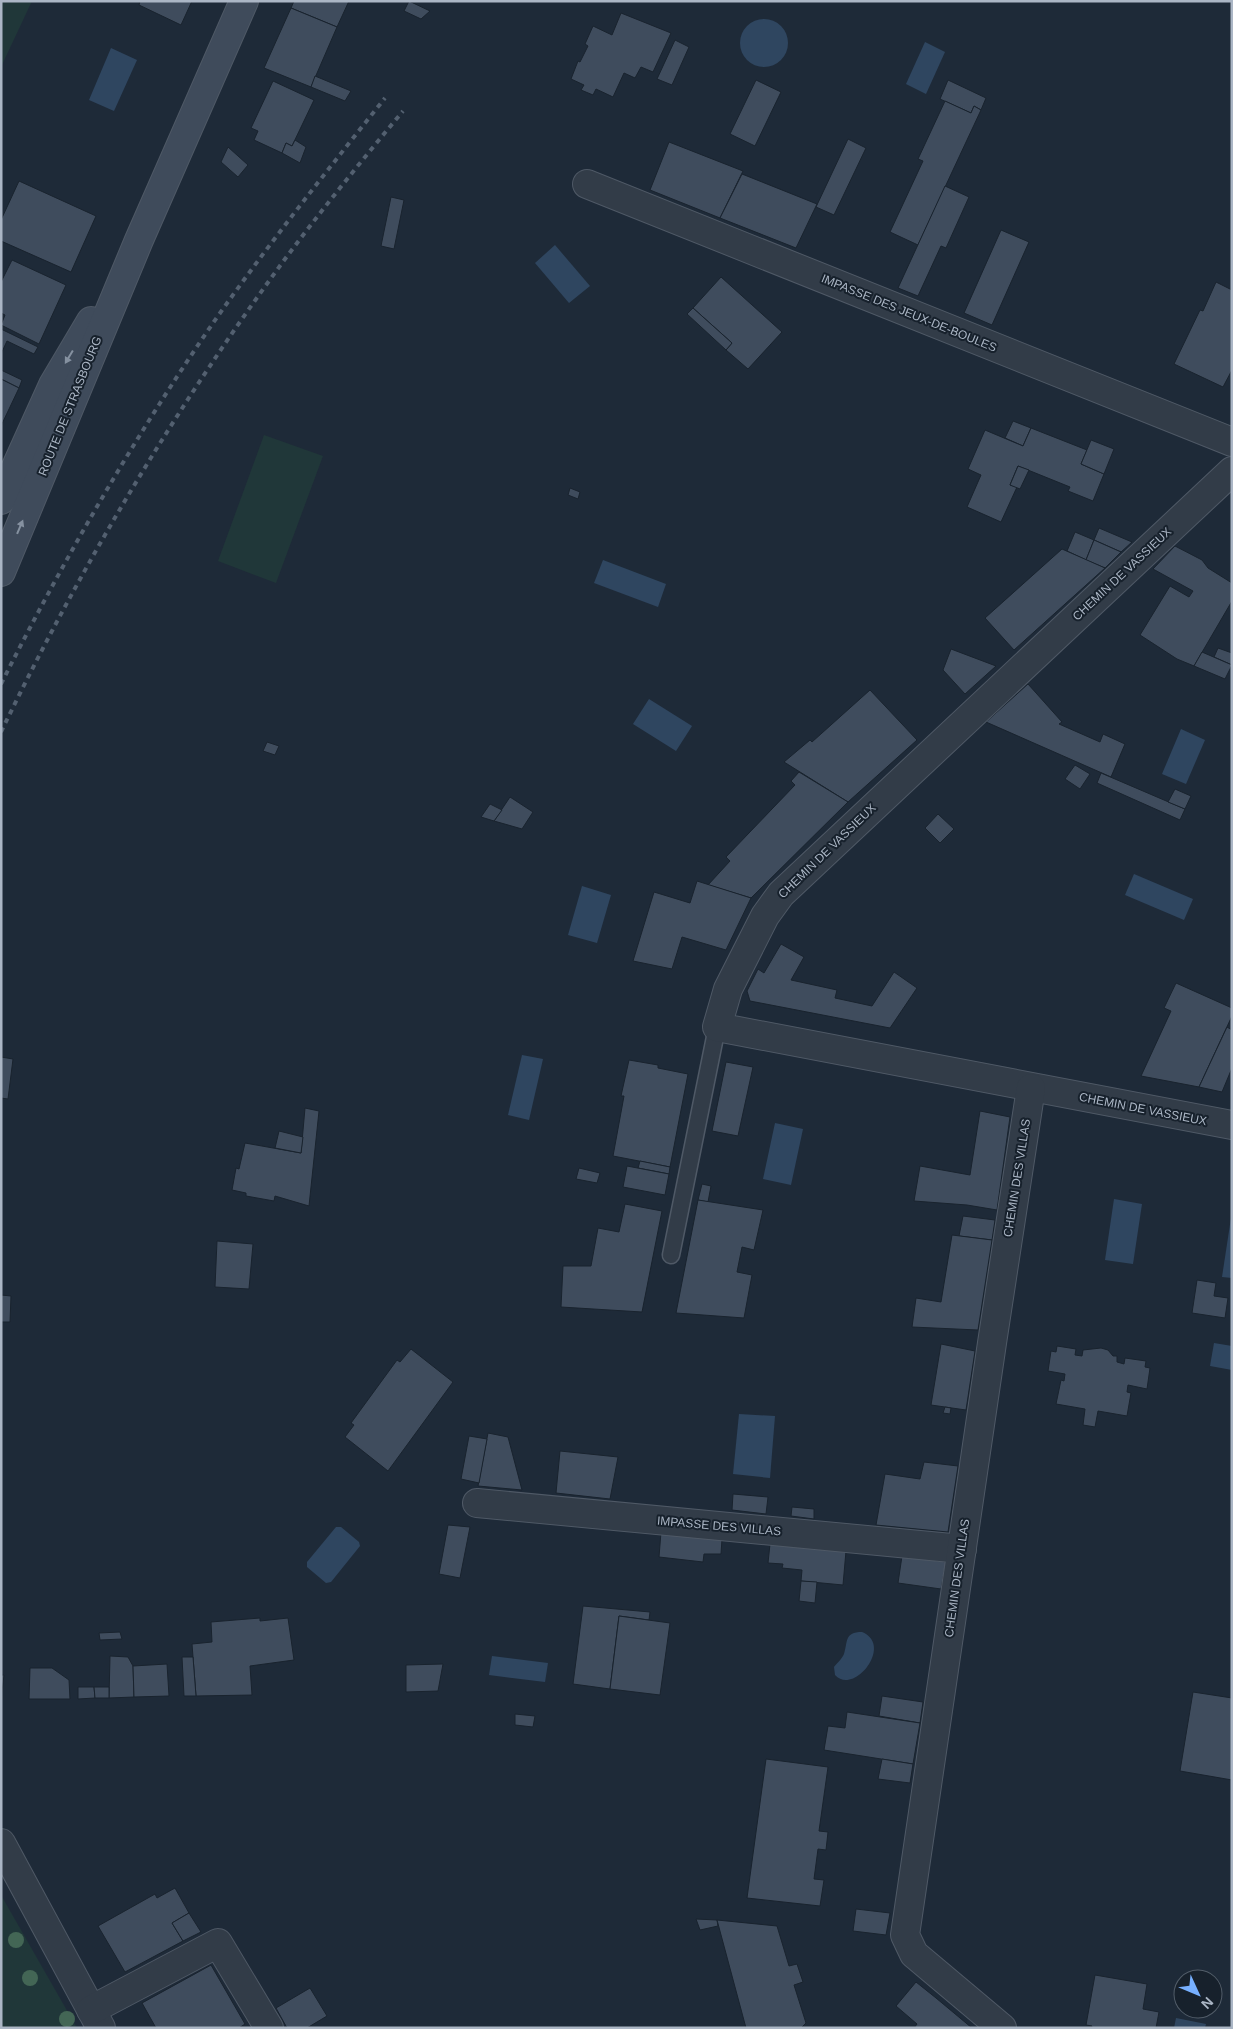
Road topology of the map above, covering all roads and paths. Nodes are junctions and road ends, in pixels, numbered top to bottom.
1 (244, 1) edge
2 (587, 184) dead end
3 (139, 240) junction
4 (1232, 442) edge
5 (1232, 471) edge
6 (1, 500) edge
7 (1, 572) edge
8 (717, 1027) junction
9 (1031, 1088) junction
10 (1232, 1125) edge
11 (671, 1255) dead end
12 (476, 1503) dead end
13 (962, 1549) junction
14 (1, 1843) edge
15 (96, 2019) edge
16 (269, 2028) edge
17 (1002, 2028) edge

1 - 3 main road, ROUTE DE STRASBOURG
2 - 4 street, IMPASSE DES JEUX-DE-BOULES
3 -> 6 main road, ROUTE DE STRASBOURG
7 -> 3 main road, ROUTE DE STRASBOURG
5 - 8 street, CHEMIN DE VASSIEUX
8 - 9 street, CHEMIN DE VASSIEUX
8 - 11 lane
9 - 10 street, CHEMIN DE VASSIEUX
9 - 13 street, CHEMIN DES VILLAS
12 - 13 street, IMPASSE DES VILLAS
13 - 17 street, CHEMIN DES VILLAS
14 - 15 street
15 - 16 street

